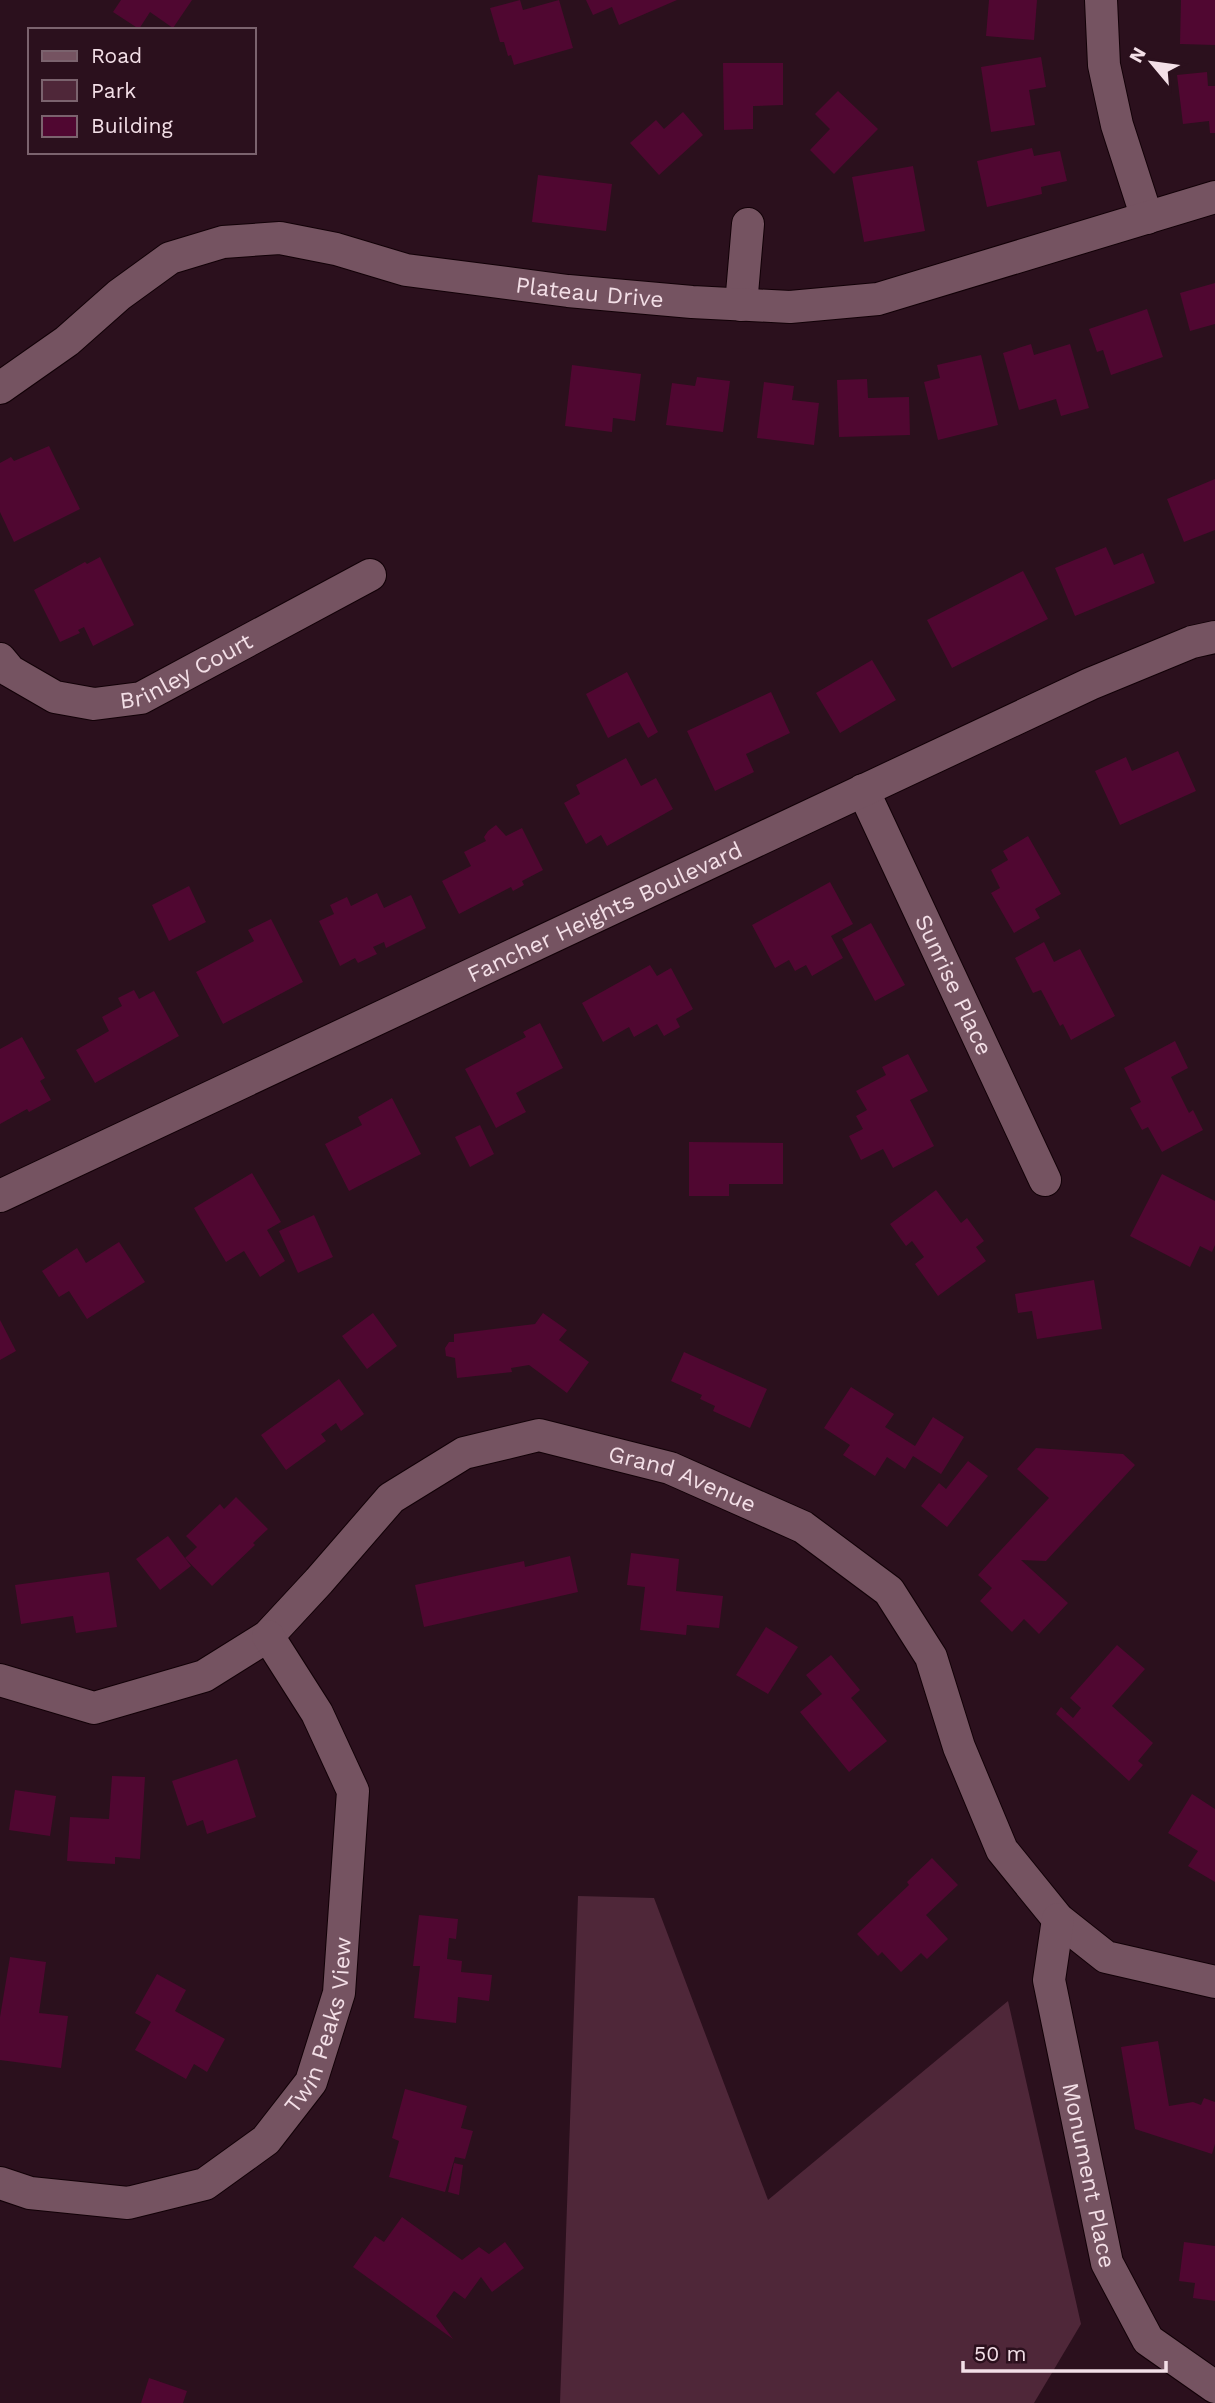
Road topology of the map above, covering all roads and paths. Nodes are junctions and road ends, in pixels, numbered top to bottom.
1 (1101, 0) edge
2 (1215, 197) edge
3 (1147, 218) junction
4 (748, 224) dead end
5 (741, 305) junction
6 (0, 388) edge
7 (370, 575) dead end
8 (1215, 637) edge
9 (0, 659) edge
10 (863, 790) junction
11 (1045, 1180) dead end
12 (0, 1196) edge
13 (268, 1636) junction
14 (0, 1680) edge
15 (1058, 1919) junction
16 (1215, 1982) edge
17 (0, 2183) edge
18 (1215, 2387) edge

1 - 3 street
2 - 3 street, Plateau Drive
3 - 5 street, Plateau Drive
4 - 5 street
5 - 6 street, Plateau Drive
7 - 9 street, Brinley Court
8 - 10 street, Fancher Heights Boulevard
10 - 11 street, Sunrise Place
10 - 12 street, Fancher Heights Boulevard
13 - 14 street, Grand Avenue
13 - 15 street, Grand Avenue
13 - 17 street, Twin Peaks View
15 - 16 street, Grand Avenue
15 - 18 street, Monument Place

